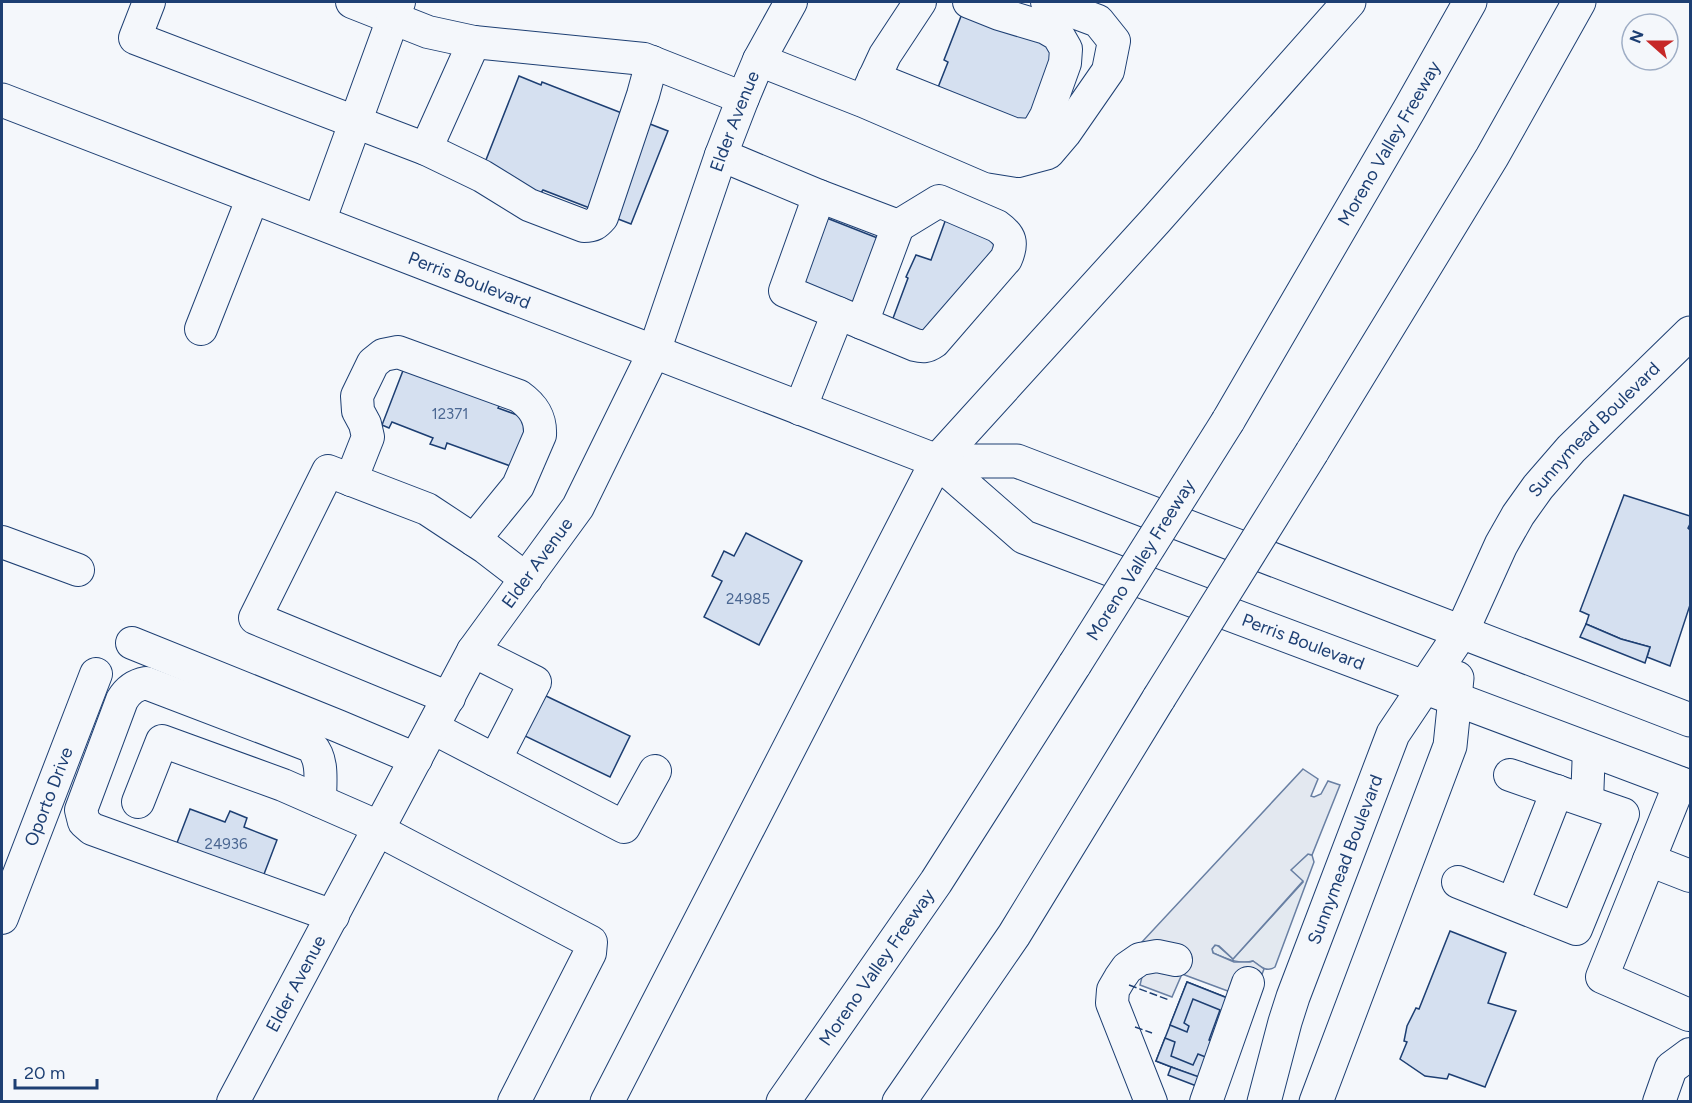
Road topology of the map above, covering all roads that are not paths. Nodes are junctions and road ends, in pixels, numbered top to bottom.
1 (149, 2) edge
2 (352, 2) edge
3 (791, 2) edge
4 (921, 2) edge
5 (969, 2) edge
6 (1047, 2) edge
7 (1349, 2) edge
8 (1470, 2) edge
9 (1579, 2) edge
10 (396, 9) edge
11 (474, 42) junction
12 (759, 60) junction
13 (652, 62) junction
14 (869, 90) junction
15 (743, 98) junction
16 (2, 100) edge
17 (355, 122) junction
18 (426, 149) junction
19 (721, 155) junction
20 (819, 196) junction
21 (253, 197) junction
22 (319, 222) junction
23 (898, 226) junction
24 (850, 318) junction
25 (201, 329) dead end
26 (1690, 333) edge
27 (654, 352) junction
28 (800, 409) junction
29 (937, 461) junction
30 (351, 480) junction
31 (474, 540) junction
32 (2, 542) edge
33 (78, 570) dead end
34 (526, 579) junction
35 (1462, 632) junction
36 (132, 643) dead end
37 (473, 651) junction
38 (96, 674) dead end
39 (1424, 687) junction
40 (449, 698) junction
41 (1455, 699) junction
42 (1690, 720) edge
43 (433, 728) junction
44 (1589, 749) junction
45 (416, 759) junction
46 (495, 760) junction
47 (655, 771) dead end
48 (1510, 775) dead end
49 (1685, 785) edge
50 (1557, 791) junction
51 (320, 801) junction
52 (1587, 801) junction
53 (138, 802) dead end
54 (379, 829) junction
55 (1649, 860) junction
56 (1690, 876) edge
57 (1458, 882) dead end
58 (1513, 903) junction
59 (333, 916) junction
60 (2, 918) edge
61 (1176, 960) dead end
62 (1248, 983) dead end
63 (1689, 1015) dead end
64 (1690, 1054) edge
65 (233, 1101) edge
66 (514, 1101) edge
67 (608, 1101) edge
68 (783, 1101) edge
69 (899, 1101) edge
70 (1151, 1101) edge
71 (1206, 1101) edge
72 (1264, 1101) edge
73 (1316, 1101) edge
74 (1659, 1101) edge

1 - 17 street
2 - 10 street
3 - 12 street, Elder Avenue
4 - 14 street
5 - 14 street
6 - 14 street
7 - 29 main road
8 - 68 main road, Moreno Valley Freeway, bridge
9 - 69 main road, bridge
10 - 11 street
10 - 17 street
11 - 13 street
11 - 18 street
12 - 14 street
12 - 15 street, Elder Avenue
13 - 15 street
13 - 18 street
15 - 19 street, Elder Avenue
16 - 21 main road, Perris Boulevard
17 - 18 street
17 - 22 street
19 - 20 street
19 - 27 street, Elder Avenue
20 - 23 street
20 - 24 street
21 - 22 main road, Perris Boulevard
21 - 25 street
22 - 27 main road, Perris Boulevard
23 - 24 street
23 - 24 street
24 - 28 street
26 - 35 main road, Sunnymead Boulevard
27 - 28 main road, Perris Boulevard
27 - 34 street, Elder Avenue
28 - 29 main road, Perris Boulevard
29 - 35 main road, Perris Boulevard
29 - 39 main road, Perris Boulevard
29 - 67 main road
30 - 31 street
30 - 31 street
30 - 40 street
31 - 34 street
32 - 33 street
34 - 37 street, Elder Avenue
35 - 39 main road, Sunnymead Boulevard
35 - 41 main road, Sunnymead Boulevard
35 - 42 main road, Perris Boulevard
36 - 45 street
37 - 40 street, Elder Avenue
37 - 46 street
38 - 60 street, Oporto Drive
39 - 41 main road, Perris Boulevard
39 - 72 main road, Sunnymead Boulevard
40 - 43 street, Elder Avenue
41 - 44 main road, Perris Boulevard
41 - 73 main road, Sunnymead Boulevard
43 - 45 street, Elder Avenue
43 - 46 street
44 - 49 main road, Perris Boulevard
44 - 52 street
45 - 54 street, Elder Avenue
46 - 47 street
48 - 50 street
49 - 55 street
50 - 52 street
50 - 58 street
51 - 53 street
51 - 54 street
51 - 59 street
52 - 58 street
54 - 59 street, Elder Avenue
54 - 66 street
55 - 56 street
55 - 63 street
57 - 58 street
59 - 65 street, Elder Avenue
61 - 70 street
62 - 71 street
64 - 74 street

